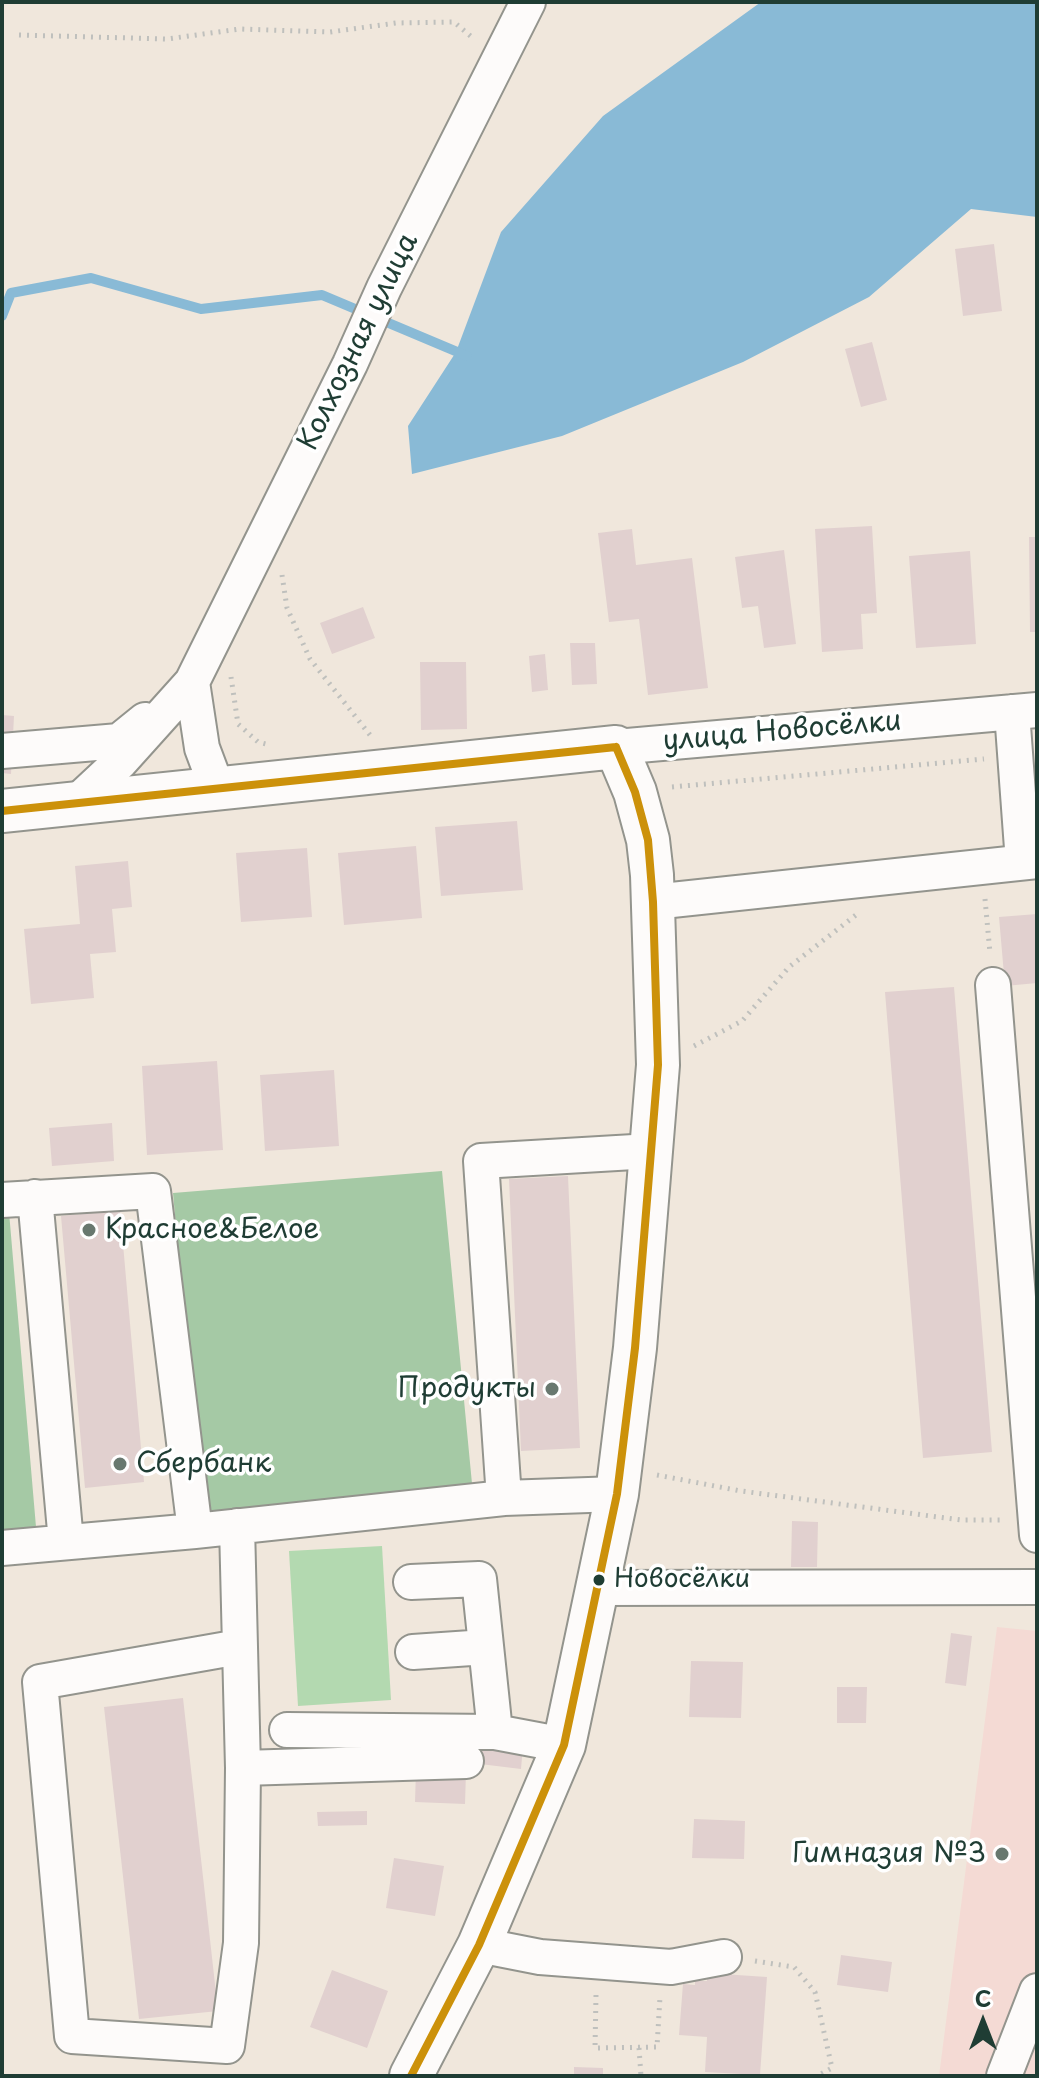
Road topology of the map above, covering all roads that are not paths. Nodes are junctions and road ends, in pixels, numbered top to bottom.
1 (528, 2) edge
2 (192, 682) junction
3 (1025, 711) edge
4 (616, 747) junction
5 (2, 751) edge
6 (217, 788) junction
7 (76, 803) junction
8 (2, 811) edge
9 (1030, 861) edge
10 (652, 889) junction
11 (993, 985) road end
12 (651, 1151) junction
13 (18, 1198) edge
14 (1030, 1358) edge
15 (619, 1481) junction
16 (504, 1498) junction
17 (237, 1526) junction
18 (1036, 1528) edge
19 (195, 1531) junction
20 (66, 1542) junction
21 (2, 1548) edge
22 (411, 1582) dead end
23 (1037, 1587) edge
24 (599, 1588) junction
25 (239, 1647) junction
26 (486, 1647) junction
27 (413, 1652) dead end
28 (287, 1730) dead end
29 (495, 1732) junction
30 (564, 1745) junction
31 (466, 1761) dead end
32 (243, 1768) junction
33 (479, 1945) junction
34 (724, 1957) road end
35 (1037, 1991) edge
36 (411, 2076) edge
37 (1004, 2076) edge

1 - 2 street, Колхозная улица
2 - 5 street
2 - 6 street
2 - 7 street, Колхозная улица
3 - 4 street, улица Новосёлки
3 - 9 street
4 - 6 main road, улица Новосёлки
4 - 10 main road
6 - 7 main road, улица Новосёлки
7 - 8 main road, улица Новосёлки
9 - 10 street
10 - 12 main road
11 - 14 street
12 - 15 main road
12 - 16 street
13 - 19 street
13 - 20 street
14 - 18 street
15 - 16 street
15 - 24 main road
16 - 17 street
17 - 19 street
17 - 25 street
19 - 20 street
20 - 21 street
22 - 26 street
23 - 24 street
24 - 30 main road
25 - 32 street
25 - 32 street
26 - 27 street
26 - 29 street
28 - 29 street
29 - 30 street
30 - 33 main road
31 - 32 street
33 - 34 street
33 - 36 main road
35 - 37 street

